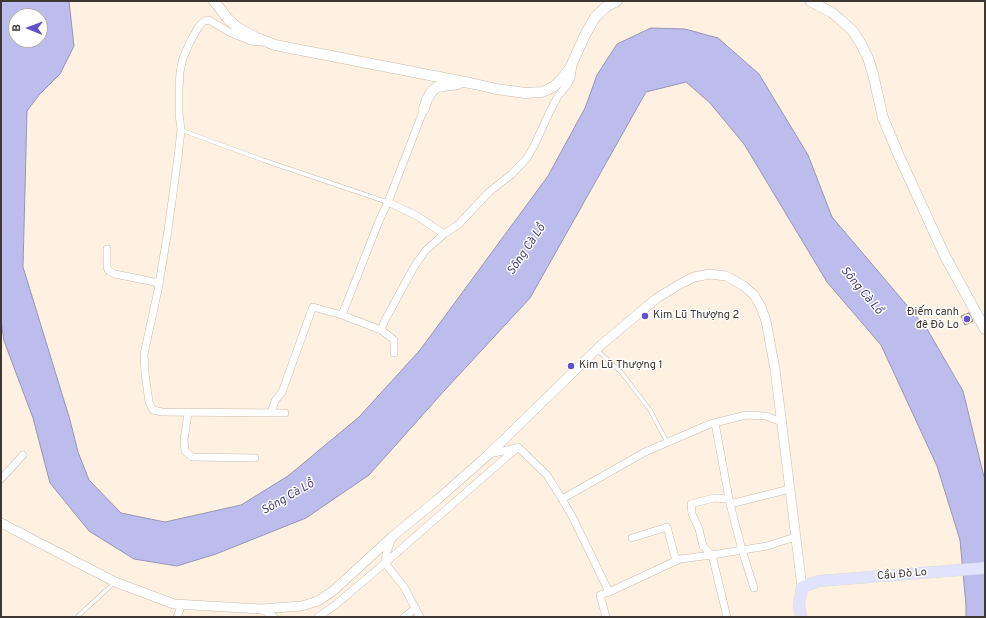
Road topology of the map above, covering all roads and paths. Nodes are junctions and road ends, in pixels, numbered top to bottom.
1 (214, 1) edge
2 (617, 1) edge
3 (810, 1) edge
4 (275, 45) junction
5 (573, 62) junction
6 (475, 84) junction
7 (424, 109) joint
8 (181, 130) junction
9 (388, 202) junction
10 (444, 234) junction
11 (107, 249) dead end
12 (159, 283) junction
13 (342, 315) junction
14 (985, 329) edge
15 (382, 330) junction
16 (597, 349) junction
17 (394, 353) dead end
18 (188, 413) junction
19 (271, 413) junction
20 (285, 414) dead end
21 (782, 422) junction
22 (715, 423) junction
23 (667, 442) junction
24 (518, 447) junction
25 (23, 455) dead end
26 (488, 455) junction
27 (255, 458) dead end
28 (1, 479) edge
29 (790, 489) junction
30 (562, 499) junction
31 (729, 501) junction
32 (1, 523) edge
33 (393, 536) junction
34 (796, 537) junction
35 (632, 538) dead end
36 (742, 550) junction
37 (712, 556) junction
38 (676, 561) junction
39 (385, 563) junction
40 (985, 568) edge
41 (115, 582) junction
42 (802, 587) junction
43 (754, 588) dead end
44 (609, 592) junction
45 (182, 604) junction
46 (416, 608) junction
47 (261, 609) junction
48 (77, 617) edge
49 (177, 617) edge
50 (274, 617) edge
51 (318, 617) edge
52 (404, 617) edge
53 (420, 617) edge
54 (606, 617) edge
55 (727, 617) edge
56 (801, 617) edge

1 - 4 main road
2 - 5 main road
3 - 14 main road
4 - 6 main road
4 - 8 street
5 - 6 main road
5 - 10 street
6 - 7 main road
7 - 9 street
8 - 9 lane
8 - 12 street
9 - 10 street
9 - 13 street
10 - 15 street
11 - 12 street
12 - 18 street
13 - 15 street
13 - 19 street
15 - 17 street
16 - 21 street
16 - 23 lane
16 - 26 street
18 - 19 street
18 - 27 street
19 - 20 street
21 - 22 street
21 - 29 street
22 - 23 street
22 - 31 street
23 - 30 street
24 - 26 street
24 - 30 street
24 - 39 street
25 - 28 street
26 - 33 street
29 - 31 street
29 - 34 street
30 - 44 street
31 - 36 street
31 - 37 street
32 - 41 street
33 - 39 street
33 - 47 street
34 - 36 street
34 - 42 street
35 - 38 street
36 - 37 street
36 - 43 street
37 - 38 street
37 - 55 street
38 - 44 street
39 - 46 street
39 - 51 street
40 - 42 main road, Cầu Đò Lo
41 - 45 street
41 - 48 lane
42 - 56 main road
44 - 54 street
45 - 47 street
45 - 49 street
46 - 52 street
46 - 53 street
47 - 50 street

